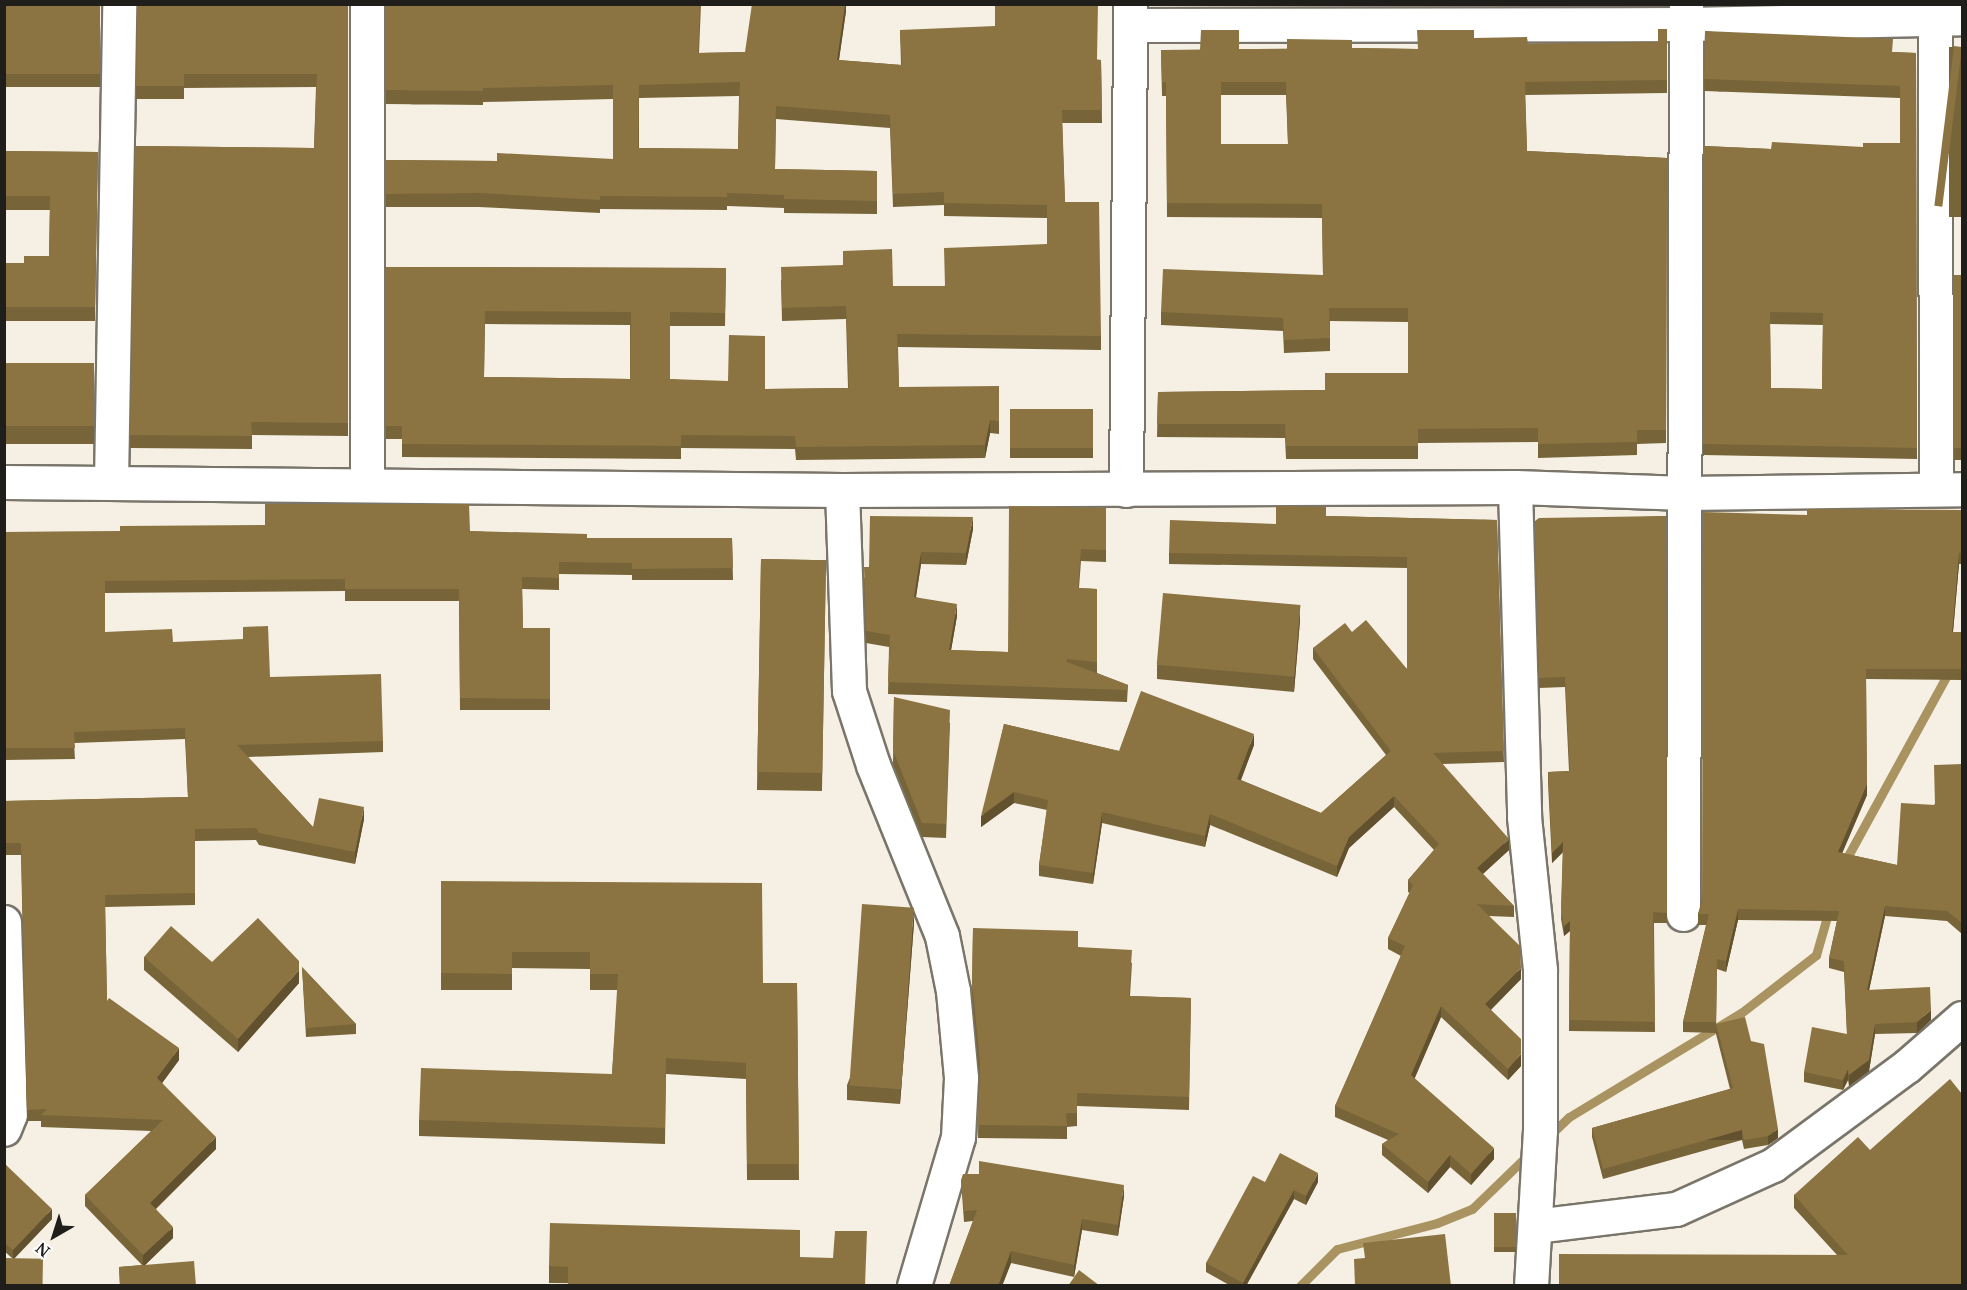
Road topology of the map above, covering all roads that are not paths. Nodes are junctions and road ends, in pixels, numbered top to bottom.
1 (119, 4) edge
2 (367, 4) edge
3 (1944, 13) edge
4 (1687, 14) edge
5 (1130, 15) edge
6 (4, 482) edge
7 (111, 482) junction
8 (367, 484) junction
9 (1515, 487) junction
10 (1949, 488) edge
11 (842, 490) junction
12 (1126, 490) junction
13 (1685, 493) junction
14 (1683, 914) dead end
15 (4, 922) edge
16 (1962, 1018) edge
17 (4, 1129) edge
18 (1535, 1226) junction
19 (914, 1286) edge
20 (1531, 1286) edge

1 - 7 street
2 - 8 street
3 - 4 street
3 - 10 street
4 - 5 street
4 - 13 street
5 - 12 street
6 - 7 street
7 - 8 street
8 - 11 street
9 - 12 street
9 - 13 street
9 - 18 street
10 - 13 street
11 - 12 street
11 - 19 street
13 - 14 street
15 - 17 street
16 - 18 street
18 - 20 street

